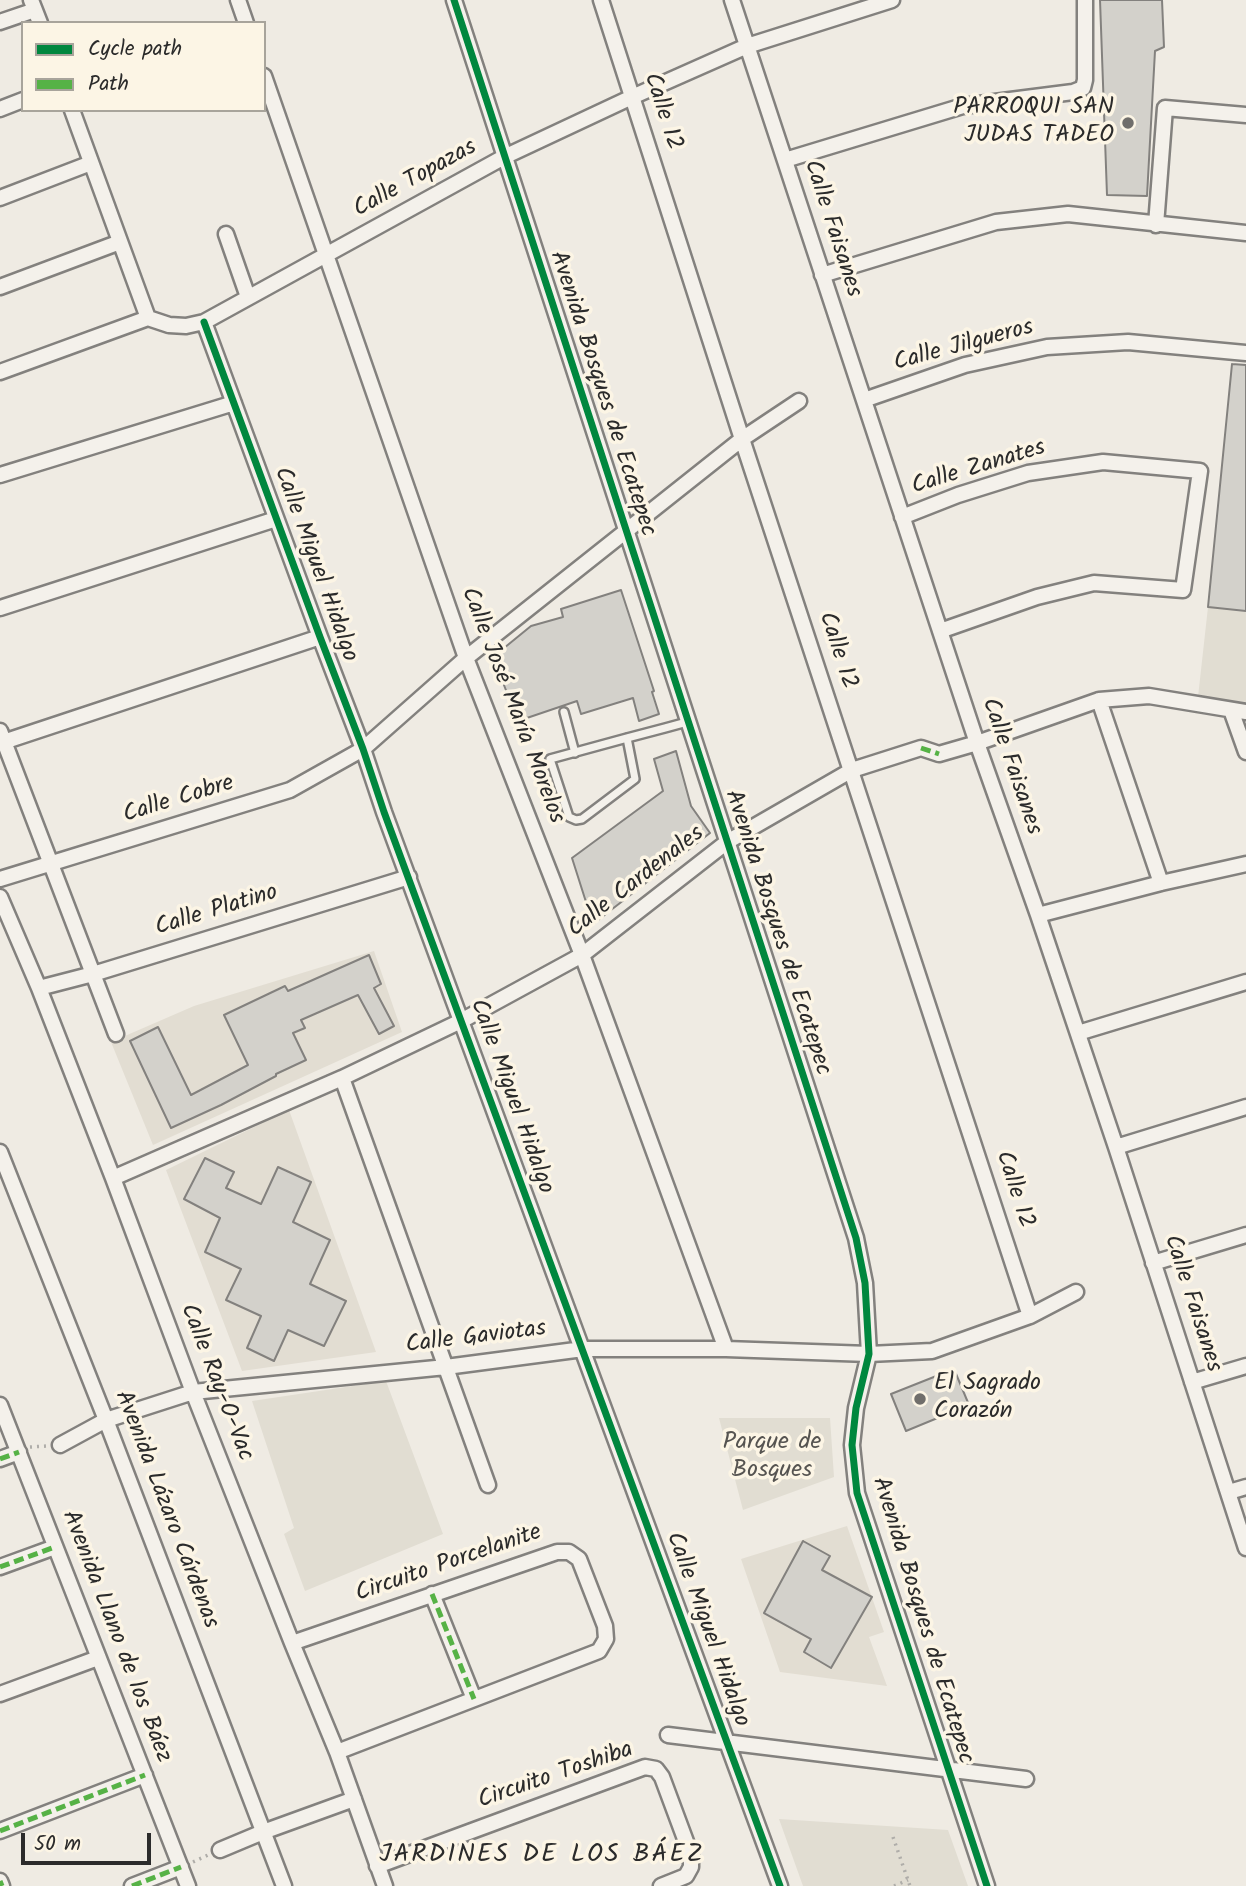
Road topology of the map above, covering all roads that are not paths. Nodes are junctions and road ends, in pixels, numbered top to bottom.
1 (238, 0) edge
2 (454, 0) edge
3 (601, 0) edge
4 (732, 0) edge
5 (892, 0) edge
6 (1085, 0) edge
7 (35, 11) edge
8 (245, 21) edge
9 (0, 22) edge
10 (747, 46) junction
11 (266, 82) edge
12 (632, 97) junction
13 (21, 101) edge
14 (0, 109) edge
15 (73, 112) edge
16 (1246, 115) edge
17 (504, 157) junction
18 (785, 160) junction
19 (91, 163) junction
20 (0, 198) edge
21 (1156, 225) junction
22 (1246, 233) edge
23 (226, 234) dead end
24 (120, 242) junction
25 (327, 254) junction
26 (822, 275) junction
27 (0, 287) edge
28 (248, 297) junction
29 (148, 318) junction
30 (204, 322) junction
31 (1246, 353) edge
32 (0, 372) edge
33 (864, 400) junction
34 (799, 401) dead end
35 (234, 404) junction
36 (742, 439) junction
37 (0, 475) edge
38 (902, 517) junction
39 (276, 519) junction
40 (625, 531) junction
41 (0, 608) edge
42 (940, 631) junction
43 (320, 637) junction
44 (466, 658) junction
45 (1098, 700) junction
46 (1231, 710) junction
47 (564, 712) dead end
48 (1246, 712) edge
49 (687, 722) junction
50 (627, 738) junction
51 (1, 739) edge
52 (977, 743) junction
53 (363, 749) junction
54 (1246, 752) edge
55 (575, 753) junction
56 (852, 770) junction
57 (727, 842) junction
58 (51, 864) junction
59 (1246, 864) edge
60 (409, 877) junction
61 (0, 879) edge
62 (1161, 883) junction
63 (0, 897) edge
64 (1038, 915) junction
65 (6, 931) edge
66 (582, 955) junction
67 (93, 974) junction
68 (1246, 982) edge
69 (39, 988) junction
70 (461, 1021) junction
71 (1078, 1033) junction
72 (116, 1034) dead end
73 (342, 1077) junction
74 (1246, 1107) edge
75 (1116, 1147) junction
76 (0, 1152) edge
77 (113, 1178) junction
78 (1246, 1235) edge
79 (1153, 1263) junction
80 (1076, 1292) dead end
81 (1030, 1316) junction
82 (583, 1349) junction
83 (726, 1349) junction
84 (869, 1354) junction
85 (1246, 1366) edge
86 (446, 1367) junction
87 (1192, 1382) junction
88 (193, 1392) junction
89 (0, 1405) edge
90 (106, 1420) junction
91 (60, 1445) road end
92 (19, 1452) junction
93 (0, 1459) edge
94 (488, 1485) dead end
95 (1246, 1487) edge
96 (1229, 1492) junction
97 (55, 1547) junction
98 (1246, 1548) edge
99 (0, 1567) edge
100 (432, 1594) junction
101 (292, 1643) junction
102 (98, 1658) junction
103 (0, 1694) edge
104 (474, 1699) junction
105 (668, 1735) dead end
106 (726, 1741) junction
107 (337, 1752) junction
108 (947, 1768) junction
109 (145, 1775) junction
110 (1026, 1779) dead end
111 (354, 1799) junction
112 (0, 1831) edge
113 (263, 1832) junction
114 (220, 1850) road end
115 (377, 1866) junction
116 (181, 1867) junction
117 (0, 1881) edge
118 (2, 1886) edge
119 (132, 1886) edge
120 (188, 1886) edge
121 (284, 1886) edge
122 (385, 1886) edge
123 (661, 1886) edge
124 (780, 1886) edge
125 (986, 1886) edge

1 - 8 street
2 - 17 street, Avenida Bosques de Ecatepec
3 - 12 street, Calle 12
4 - 10 street, Calle Faisanes
5 - 10 street, Calle Topazas
6 - 18 street
7 - 9 street
10 - 12 street, Calle Topazas
10 - 18 street, Calle Faisanes
11 - 25 street, Calle José María Morelos
12 - 17 street, Calle Topazas
12 - 36 street, Calle 12
13 - 14 street
15 - 19 street
16 - 21 street
17 - 25 street, Calle Topazas
17 - 40 street, Avenida Bosques de Ecatepec
18 - 26 street, Calle Faisanes
19 - 20 street
19 - 24 street
21 - 22 street
21 - 26 street
23 - 28 street
24 - 27 street
24 - 29 street
25 - 28 street, Calle Topazas
25 - 44 street, Calle José María Morelos
26 - 33 street, Calle Faisanes
28 - 30 street, Calle Topazas
29 - 30 street
29 - 32 street
30 - 35 street, Calle Miguel Hidalgo
31 - 33 street, Calle Jilgueros
33 - 38 street, Calle Faisanes
34 - 36 street
35 - 37 street
35 - 39 street, Calle Miguel Hidalgo
36 - 40 street
36 - 56 street, Calle 12
38 - 42 street, Calle Faisanes
38 - 42 street, Calle Zanates
39 - 41 street
39 - 43 street, Calle Miguel Hidalgo
40 - 44 street
40 - 49 street, Avenida Bosques de Ecatepec
42 - 52 street, Calle Faisanes
43 - 51 street
43 - 53 street, Calle Miguel Hidalgo
44 - 53 street
44 - 66 street, Calle José María Morelos
45 - 46 street, Calle Cardenales
45 - 52 street, Calle Cardenales
45 - 62 street
46 - 48 street, Calle Cardenales
46 - 54 street
47 - 55 lane
49 - 50 lane
49 - 57 street, Avenida Bosques de Ecatepec
50 - 55 lane
50 - 55 lane
51 - 58 street
52 - 56 street, Calle Cardenales
52 - 64 street, Calle Faisanes
53 - 58 street, Calle Cobre
53 - 60 street, Calle Miguel Hidalgo
56 - 57 street, Calle Cardenales
56 - 81 street, Calle 12
57 - 66 street, Calle Cardenales
57 - 84 street, Avenida Bosques de Ecatepec
58 - 61 street, Calle Cobre
58 - 67 street
59 - 62 street
60 - 67 street, Calle Platino
60 - 70 street, Calle Miguel Hidalgo
62 - 64 street
63 - 65 street, Calle Ray-O-Vac
64 - 71 street, Calle Faisanes
65 - 69 street, Calle Ray-O-Vac
66 - 70 street, Calle Cardenales
66 - 83 street, Calle José María Morelos
67 - 69 street, Calle Platino
67 - 72 street
68 - 71 street
69 - 77 street, Calle Ray-O-Vac
70 - 73 street, Calle Cardenales
70 - 82 street, Calle Miguel Hidalgo
71 - 75 street, Calle Faisanes
73 - 77 street, Calle Cardenales
73 - 86 street
74 - 75 street
75 - 79 street, Calle Faisanes
76 - 90 street, Avenida Lázaro Cárdenas
77 - 88 street, Calle Ray-O-Vac
78 - 79 street
79 - 87 street, Calle Faisanes
80 - 81 street, Calle Gaviotas
81 - 84 street, Calle Gaviotas
82 - 83 street, Calle Gaviotas
82 - 86 street, Calle Gaviotas
82 - 106 street, Calle Miguel Hidalgo
83 - 84 street, Calle Gaviotas
84 - 108 street, Avenida Bosques de Ecatepec
85 - 87 street
86 - 88 street, Calle Gaviotas
86 - 94 street
87 - 96 street, Calle Faisanes
88 - 90 street, Calle Gaviotas
88 - 101 street, Calle Ray-O-Vac
89 - 92 street, Avenida Llano de los Báez
90 - 91 street, Calle Gaviotas
90 - 113 street, Avenida Lázaro Cárdenas
92 - 93 street
92 - 97 street, Avenida Llano de los Báez
95 - 96 street
96 - 98 street, Calle Faisanes
97 - 99 street
97 - 102 street, Avenida Llano de los Báez
100 - 101 street, Circuito Porcelanite
100 - 104 street
100 - 104 street, Circuito Porcelanite
101 - 107 street, Calle Ray-O-Vac
102 - 103 street
102 - 109 street, Avenida Llano de los Báez
104 - 107 street, Circuito Porcelanite
105 - 106 street
106 - 108 street
106 - 124 street, Calle Miguel Hidalgo
107 - 111 street, Calle Ray-O-Vac
108 - 110 street
108 - 125 street, Avenida Bosques de Ecatepec
109 - 112 street
109 - 116 street, Avenida Llano de los Báez
111 - 113 street
111 - 115 street, Calle Ray-O-Vac
113 - 114 street
113 - 121 street, Avenida Lázaro Cárdenas
115 - 122 street, Calle Ray-O-Vac
115 - 123 street, Circuito Toshiba
116 - 119 street
116 - 120 street, Avenida Llano de los Báez
117 - 118 street

